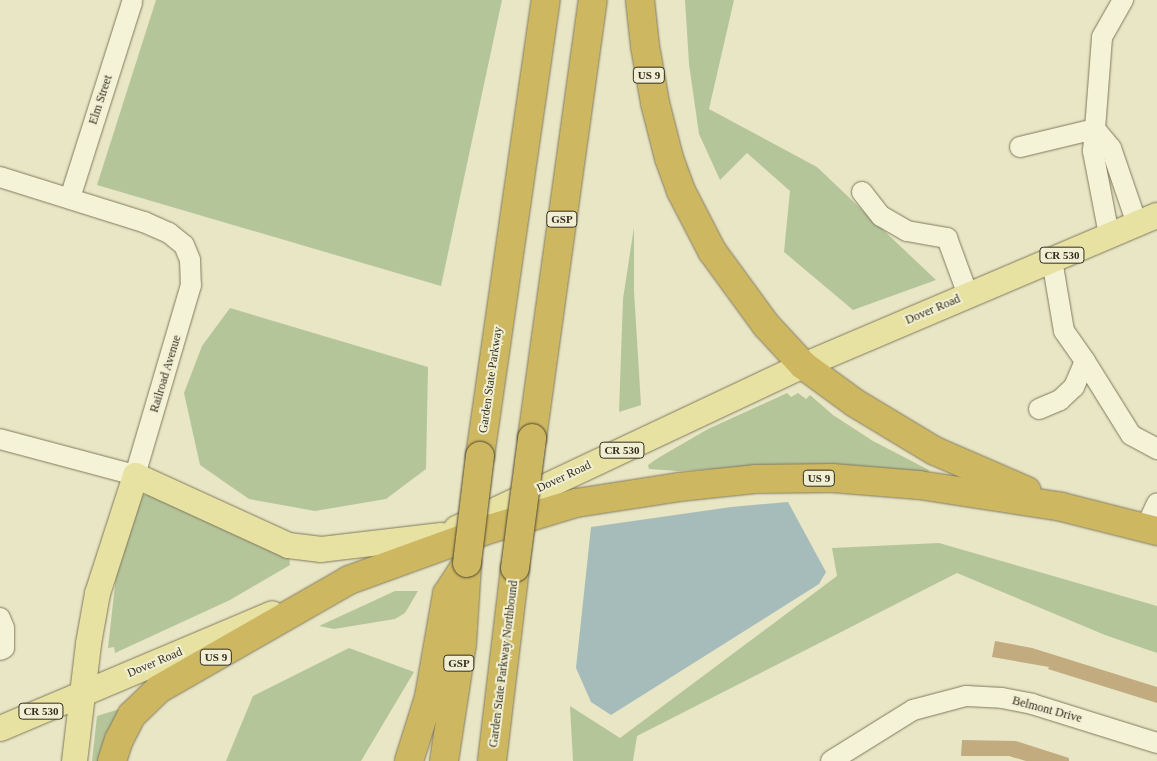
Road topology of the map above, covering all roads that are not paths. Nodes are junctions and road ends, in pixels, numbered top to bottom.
1 (546, 0) edge
2 (593, 0) edge
3 (640, 0) edge
4 (1123, 0) edge
5 (132, 2) dead end
6 (1095, 128) junction
7 (1020, 147) dead end
8 (0, 178) edge
9 (862, 192) dead end
10 (70, 198) junction
11 (1147, 220) edge
12 (1109, 235) junction
13 (1052, 260) junction
14 (968, 295) junction
15 (1086, 361) junction
16 (803, 365) junction
17 (1038, 409) dead end
18 (0, 438) edge
19 (1157, 449) edge
20 (135, 475) junction
21 (1062, 507) junction
22 (1153, 520) edge
23 (441, 535) junction
24 (467, 563) junction
25 (349, 580) junction
26 (0, 618) edge
27 (0, 650) edge
28 (83, 694) junction
29 (0, 728) edge
30 (1157, 743) edge
31 (74, 761) edge
32 (112, 761) edge
33 (409, 761) edge
34 (444, 761) edge
35 (492, 761) edge
36 (831, 761) edge

1 - 24 highway, Garden State Parkway / GSP, bridge
2 - 35 highway, Garden State Parkway Northbound / GSP, bridge
3 - 16 highway, US 9
4 - 6 street
5 - 10 street, Elm Street
6 - 7 street
6 - 11 street
6 - 12 street
8 - 10 street, Railroad Avenue
9 - 14 street
10 - 20 street, Railroad Avenue
11 - 12 main road, Dover Road / CR 530
12 - 13 main road, Dover Road / CR 530
13 - 14 main road, Dover Road / CR 530
13 - 15 street
14 - 16 main road, Dover Road / CR 530
15 - 17 street
15 - 19 street
16 - 21 highway, US 9
16 - 23 main road, Dover Road / CR 530
18 - 20 street
20 - 23 main road
20 - 28 main road, Railroad Avenue
21 - 22 highway, US 9
21 - 25 highway, US 9
23 - 25 main road, Dover Road / CR 530
24 - 33 highway
24 - 34 highway, Garden State Parkway / GSP
25 - 28 main road, Dover Road / CR 530
25 - 32 highway, US 9
26 - 27 street
28 - 29 main road, Dover Road / CR 530
28 - 31 main road, Railroad Avenue
30 - 36 street, Belmont Drive

